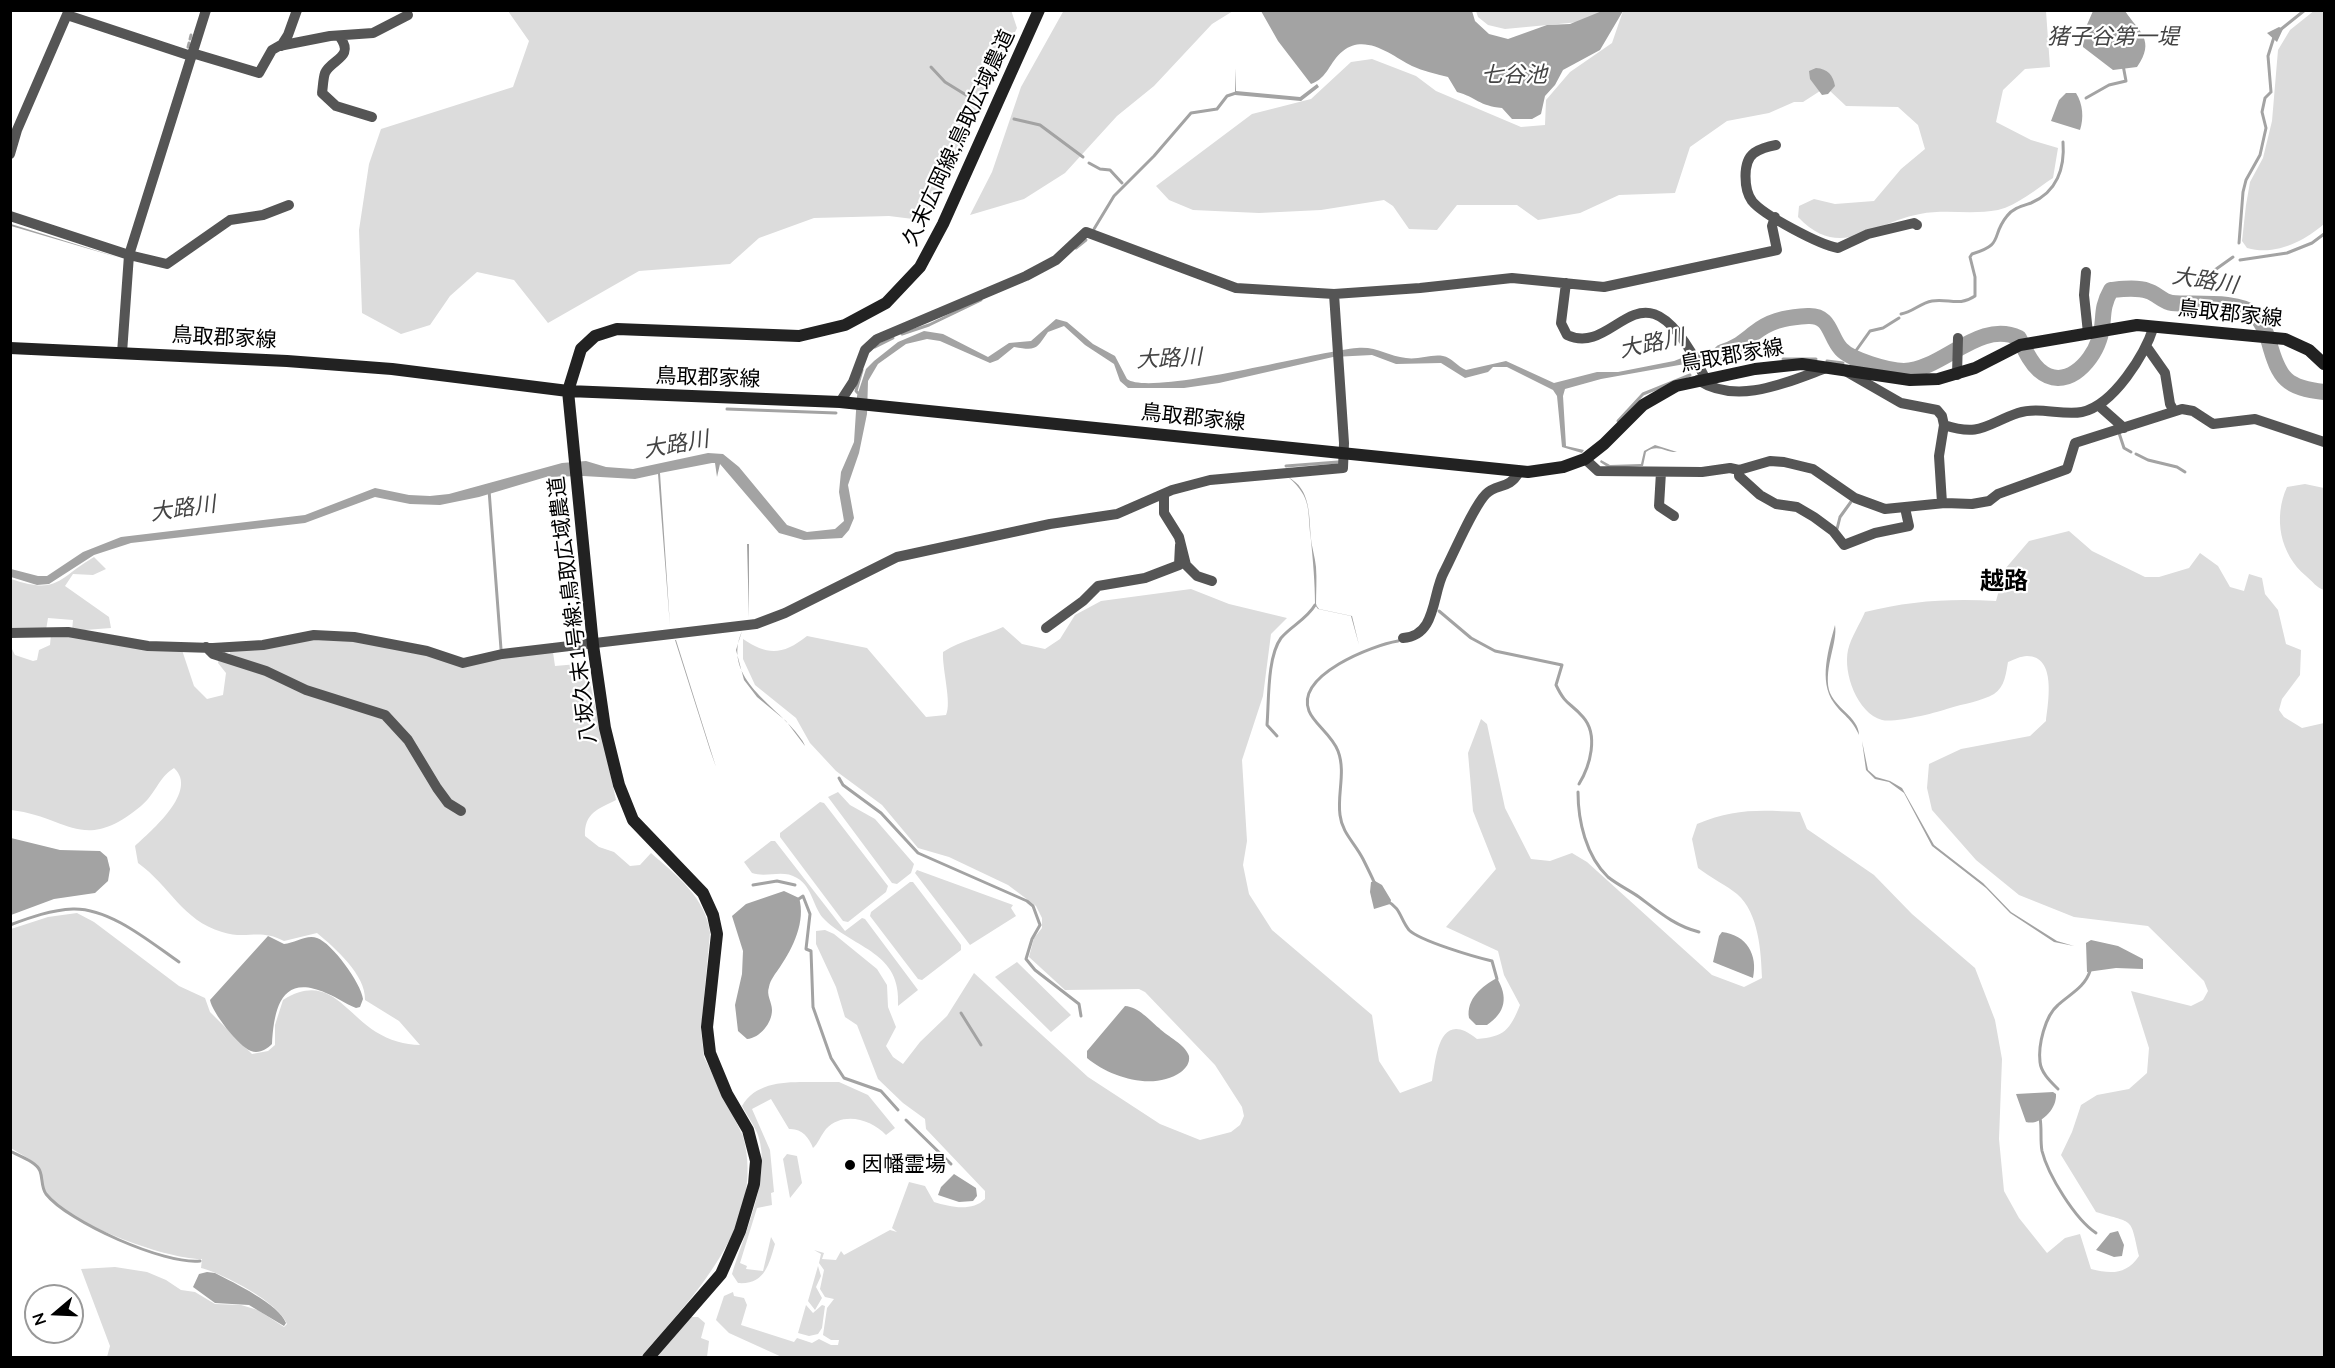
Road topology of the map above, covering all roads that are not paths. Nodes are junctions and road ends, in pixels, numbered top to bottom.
1 (206, 10) edge
2 (297, 10) edge
3 (1039, 10) edge
4 (68, 13) edge
5 (408, 15) dead end
6 (340, 37) junction
7 (281, 46) junction
8 (192, 55) junction
9 (372, 117) dead end
10 (1776, 145) dead end
11 (10, 154) edge
12 (289, 205) dead end
13 (10, 216) edge
14 (1775, 217) junction
15 (1917, 225) dead end
16 (129, 255) junction
17 (2086, 272) dead end
18 (1566, 284) junction
19 (1334, 294) junction
20 (2154, 326) junction
21 (2096, 332) junction
22 (1958, 338) dead end
23 (2146, 346) junction
24 (10, 348) edge
25 (122, 352) junction
26 (2325, 364) edge
27 (1834, 368) junction
28 (1957, 375) junction
29 (1701, 379) junction
30 (568, 391) junction
31 (840, 402) junction
32 (2098, 405) junction
33 (2174, 411) junction
34 (1944, 425) junction
35 (2124, 428) junction
36 (2325, 442) edge
37 (1343, 453) junction
38 (1585, 459) junction
39 (1739, 470) junction
40 (1519, 472) junction
41 (1660, 472) junction
42 (1164, 494) junction
43 (1942, 503) junction
44 (1905, 508) junction
45 (1674, 516) dead end
46 (1180, 545) junction
47 (1212, 581) dead end
48 (1046, 628) dead end
49 (10, 633) edge
50 (1403, 638) dead end
51 (593, 645) junction
52 (206, 647) junction
53 (461, 812) dead end
54 (648, 1358) edge

1 - 8 street
2 - 7 street
3 - 30 main road, 久末広岡線;鳥取広域農道
4 - 8 street
4 - 11 street
5 - 6 street
6 - 7 street
6 - 9 street
7 - 8 street
8 - 16 street
10 - 14 street
12 - 16 street
13 - 16 street
14 - 15 street
14 - 18 street
16 - 25 street
17 - 21 street
18 - 19 street
18 - 29 street
19 - 31 street
19 - 37 street
20 - 21 main road, 鳥取郡家線
20 - 23 street
20 - 26 main road, 鳥取郡家線
21 - 28 main road, 鳥取郡家線
22 - 28 street
23 - 32 street
23 - 33 street
24 - 25 main road, 鳥取郡家線
25 - 30 main road, 鳥取郡家線
27 - 28 main road, 鳥取郡家線
27 - 29 main road, 鳥取郡家線
27 - 29 street
27 - 34 street
29 - 38 main road, 鳥取郡家線
30 - 31 main road, 鳥取郡家線
30 - 51 main road, 八坂久末1号線;鳥取広域農道
31 - 37 main road, 鳥取郡家線
32 - 34 street
32 - 35 street
33 - 35 street
33 - 36 street
34 - 43 street
35 - 43 street
37 - 40 main road, 鳥取郡家線
37 - 42 street
38 - 40 main road, 鳥取郡家線
38 - 41 street
39 - 41 street
39 - 44 street
39 - 44 street
40 - 50 street
41 - 45 street
42 - 46 street
42 - 51 street
43 - 44 street
46 - 47 street
46 - 48 street
49 - 52 street
51 - 52 street
51 - 54 main road, 八坂久末1号線;鳥取広域農道
52 - 53 street

